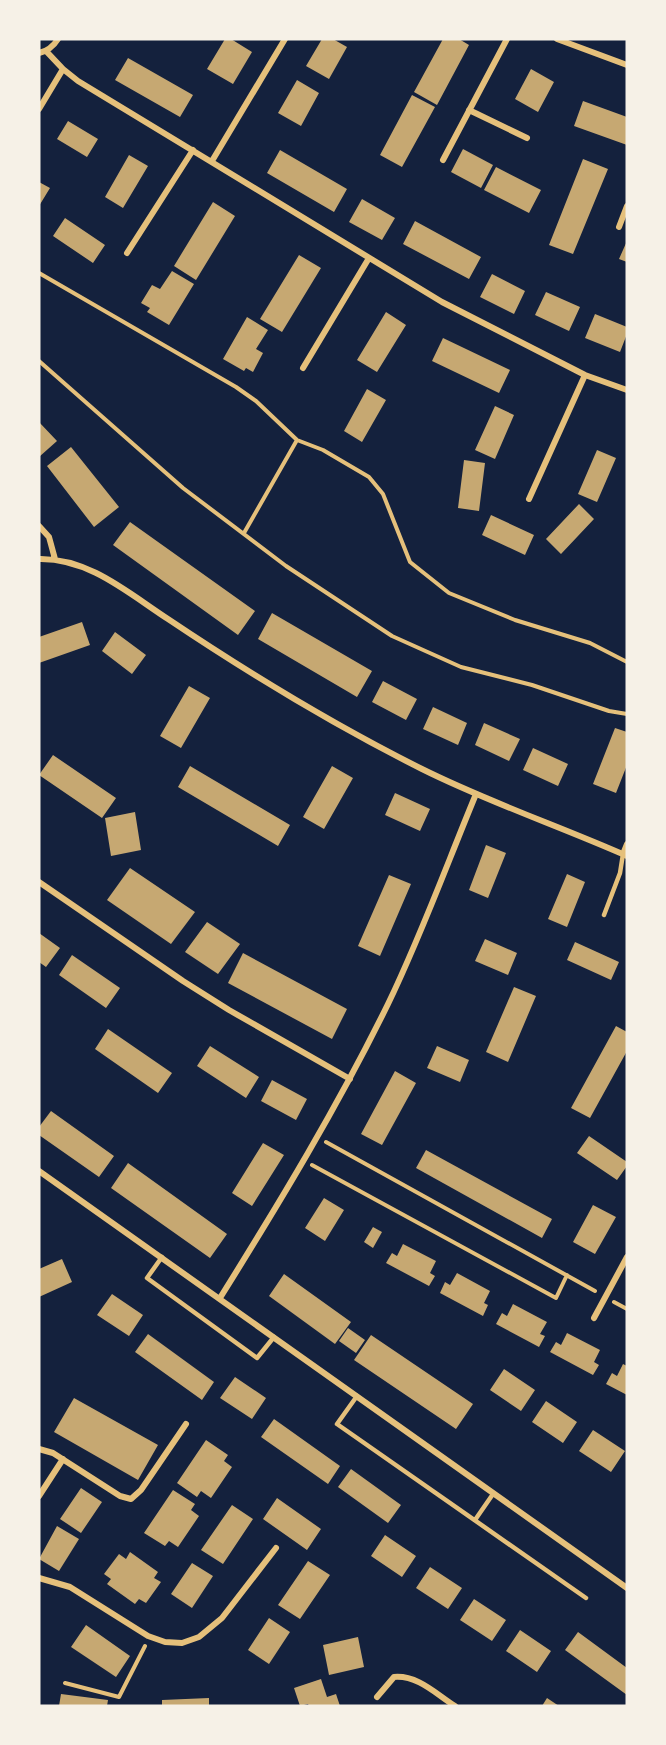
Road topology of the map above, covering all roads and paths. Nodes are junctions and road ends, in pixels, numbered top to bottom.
1 (58, 39) edge
2 (285, 39) edge
3 (507, 39) edge
4 (557, 39) edge
5 (46, 51) junction
6 (39, 53) edge
7 (627, 65) edge
8 (63, 69) junction
9 (39, 109) edge
10 (469, 110) junction
11 (527, 138) dead end
12 (193, 150) junction
13 (443, 160) dead end
14 (212, 161) junction
15 (627, 206) edge
16 (619, 227) dead end
17 (128, 254) dead end
18 (369, 258) junction
19 (39, 273) edge
20 (39, 361) edge
21 (303, 368) dead end
22 (585, 375) junction
23 (627, 390) edge
24 (297, 440) junction
25 (529, 499) dead end
26 (39, 526) edge
27 (243, 533) junction
28 (39, 559) edge
29 (55, 559) junction
30 (627, 662) edge
31 (627, 714) edge
32 (476, 794) junction
33 (627, 844) edge
34 (625, 855) edge
35 (39, 882) edge
36 (604, 915) dead end
37 (350, 1079) junction
38 (317, 1137) junction
39 (304, 1161) junction
40 (39, 1171) edge
41 (162, 1257) junction
42 (627, 1257) edge
43 (567, 1275) junction
44 (606, 1297) junction
45 (220, 1298) junction
46 (627, 1308) edge
47 (594, 1318) dead end
48 (274, 1337) junction
49 (357, 1396) junction
50 (186, 1424) dead end
51 (39, 1449) edge
52 (63, 1459) junction
53 (493, 1494) junction
54 (39, 1496) edge
55 (475, 1520) junction
56 (276, 1548) dead end
57 (39, 1578) edge
58 (627, 1588) edge
59 (586, 1598) dead end
60 (148, 1636) junction
61 (65, 1683) dead end
62 (377, 1697) dead end
63 (455, 1706) edge

1 - 5 street
2 - 14 street
3 - 10 street
4 - 7 street
5 - 6 street
5 - 8 street
8 - 9 street
8 - 12 street
10 - 11 street
10 - 13 street
12 - 14 street
12 - 17 street
14 - 18 street
15 - 16 street
18 - 21 street
18 - 22 street
19 - 24 path
20 - 27 path
22 - 23 street
22 - 25 street
24 - 27 path
24 - 30 path
26 - 29 street
27 - 31 path
28 - 29 street
29 - 32 street
32 - 34 street
32 - 37 street
33 - 34 street
34 - 36 lane
35 - 37 street
37 - 38 street
38 - 39 street
38 - 43 path
39 - 43 path
39 - 45 street
40 - 41 street
41 - 45 street
41 - 48 lane
42 - 44 street
43 - 44 path
44 - 46 path
44 - 47 street
45 - 48 street
48 - 49 street
49 - 53 street
49 - 55 lane
50 - 52 street
51 - 52 street
52 - 54 street
53 - 55 lane
53 - 58 street
55 - 59 lane
56 - 60 street
57 - 60 street
60 - 61 path
62 - 63 street

